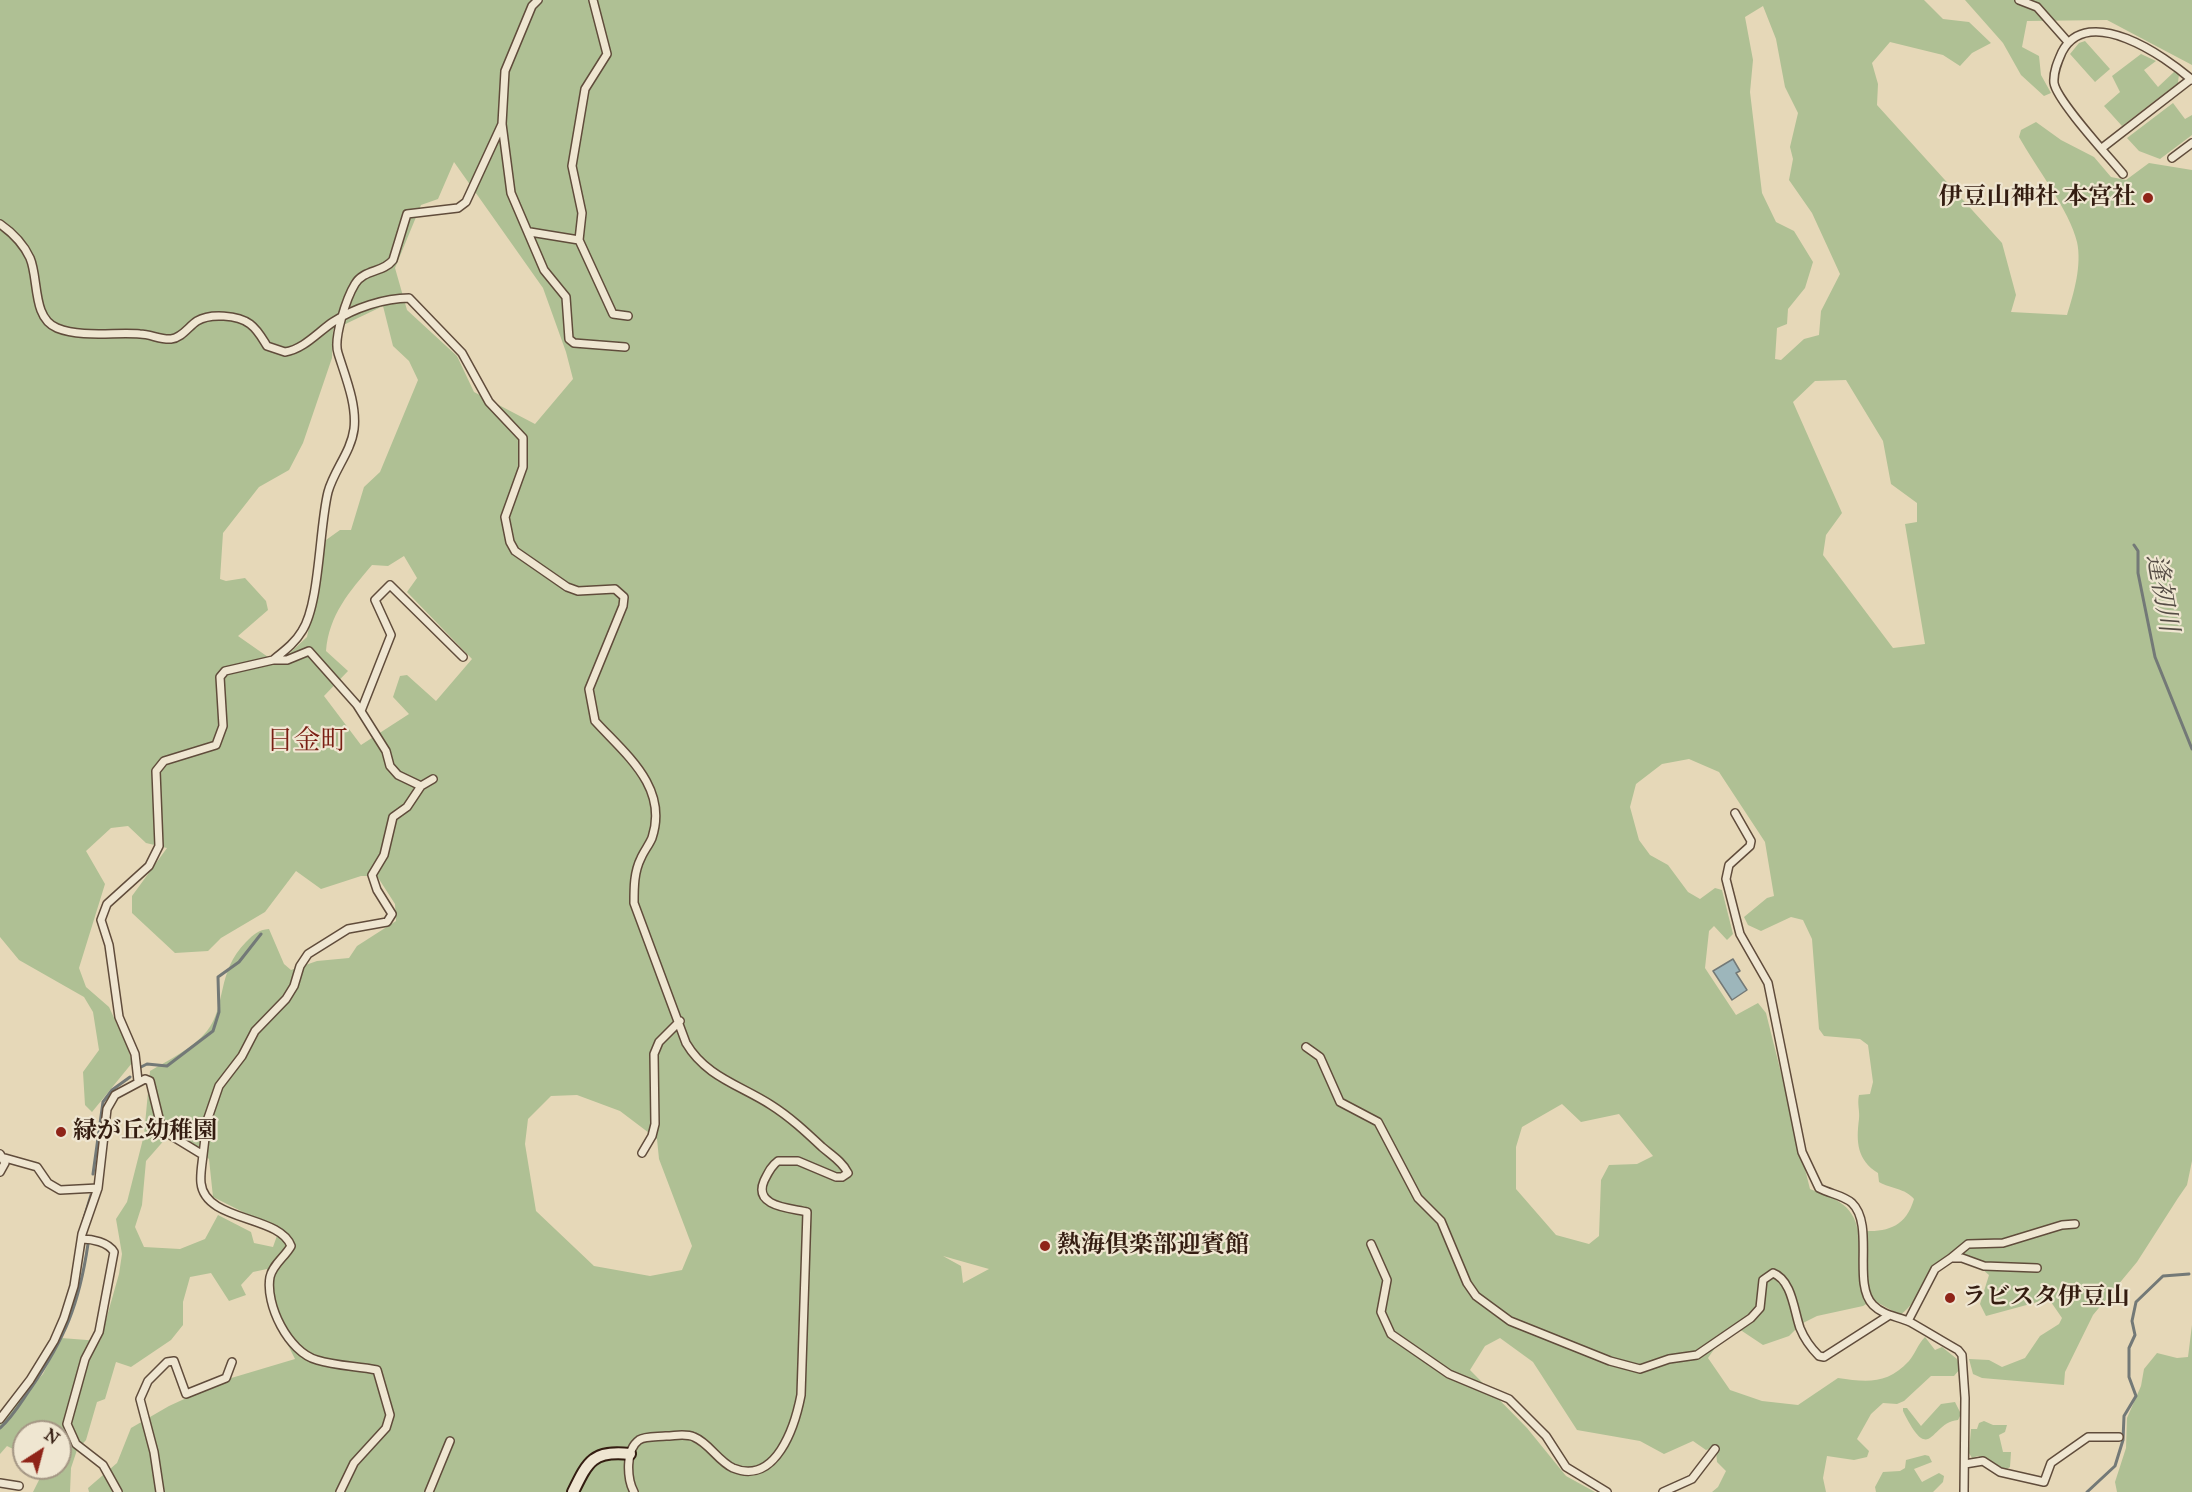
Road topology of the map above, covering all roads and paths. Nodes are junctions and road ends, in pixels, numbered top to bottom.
1 (537, 0) edge
2 (593, 0) edge
3 (2019, 0) edge
4 (2068, 42) junction
5 (2191, 79) edge
6 (502, 124) junction
7 (2192, 143) edge
8 (2102, 148) junction
9 (2172, 158) dead end
10 (2123, 174) dead end
11 (0, 224) edge
12 (530, 232) junction
13 (579, 240) junction
14 (628, 316) dead end
15 (343, 317) junction
16 (625, 347) dead end
17 (463, 657) dead end
18 (273, 660) junction
19 (361, 711) junction
20 (433, 779) dead end
21 (421, 786) junction
22 (1736, 813) dead end
23 (680, 1021) junction
24 (1306, 1047) dead end
25 (138, 1081) junction
26 (642, 1153) dead end
27 (203, 1155) junction
28 (2, 1156) edge
29 (0, 1172) edge
30 (98, 1188) junction
31 (2076, 1224) dead end
32 (82, 1239) junction
33 (1371, 1244) dead end
34 (1951, 1258) junction
35 (2037, 1268) dead end
36 (1888, 1316) junction
37 (1908, 1321) junction
38 (232, 1362) dead end
39 (0, 1419) edge
40 (2119, 1437) dead end
41 (450, 1441) dead end
42 (1714, 1449) dead end
43 (630, 1454) junction
44 (1965, 1464) junction
45 (0, 1483) edge
46 (19, 1486) dead end
47 (118, 1492) edge
48 (160, 1492) edge
49 (340, 1492) edge
50 (429, 1492) edge
51 (573, 1492) edge
52 (634, 1492) edge
53 (1607, 1492) edge
54 (1663, 1492) edge
55 (1964, 1492) edge

1 - 6 street
2 - 13 street
3 - 4 street
4 - 5 street
4 - 8 street
5 - 8 street
6 - 12 street
6 - 15 street
7 - 9 street
8 - 10 street
11 - 15 street
12 - 13 street
12 - 16 street
13 - 14 street
15 - 18 street
15 - 23 street
17 - 19 street
18 - 19 street
18 - 25 street
19 - 21 street
20 - 21 street
21 - 27 street
22 - 36 street
23 - 26 street
23 - 43 street
24 - 36 street
25 - 27 street
25 - 30 street
27 - 49 street
28 - 29 street
28 - 30 street
30 - 32 street
31 - 34 street
32 - 39 street
32 - 47 street
33 - 53 street
34 - 35 street
34 - 37 street
36 - 37 street
37 - 44 street
38 - 48 street
40 - 44 street
41 - 50 street
42 - 54 street
43 - 51 street
43 - 52 street
44 - 55 street
45 - 46 street

